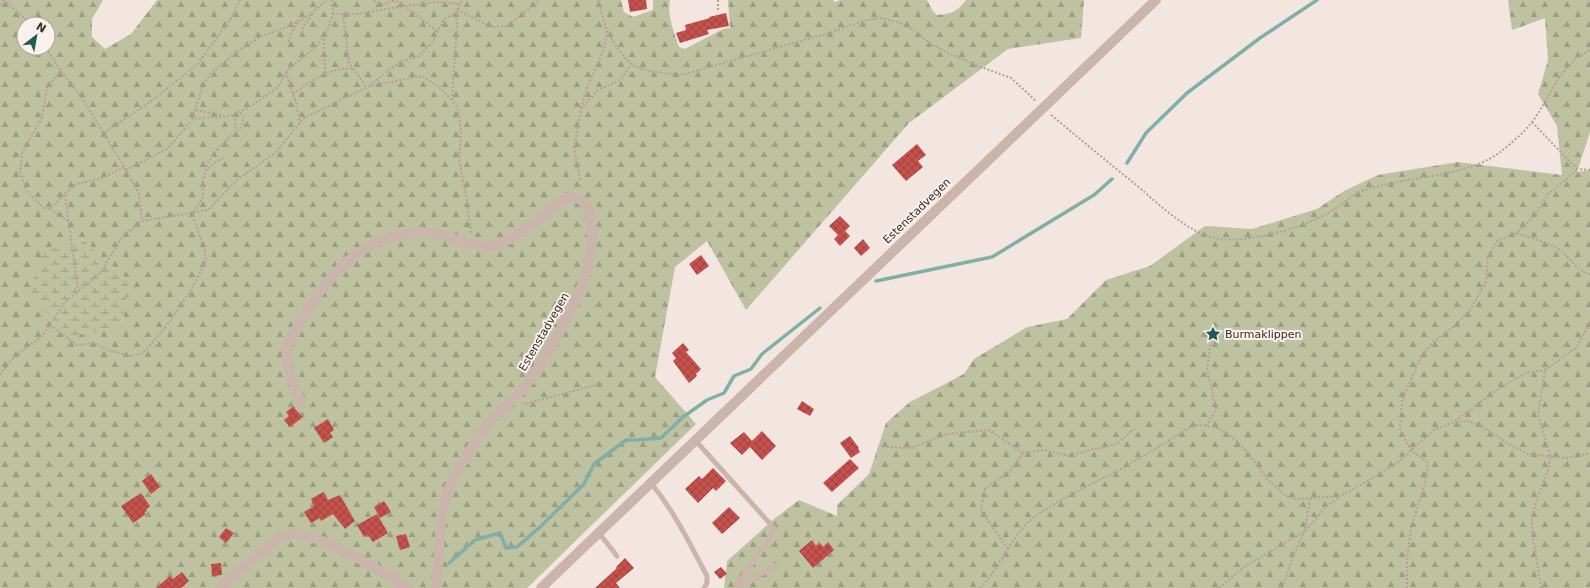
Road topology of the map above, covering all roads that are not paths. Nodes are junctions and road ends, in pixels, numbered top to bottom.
1 (1156, 0) edge
2 (300, 405) dead end
3 (695, 440) junction
4 (651, 483) junction
5 (599, 533) junction
6 (617, 556) dead end
7 (775, 566) dead end
8 (220, 588) edge
9 (408, 588) edge
10 (436, 588) edge
11 (541, 588) edge
12 (704, 588) edge

1 - 3 street, Estenstadvegen
2 - 10 street, Estenstadvegen
3 - 4 street, Estenstadvegen
3 - 7 lane
4 - 5 street, Estenstadvegen
4 - 12 lane
5 - 6 lane
5 - 11 street, Estenstadvegen
8 - 9 street

